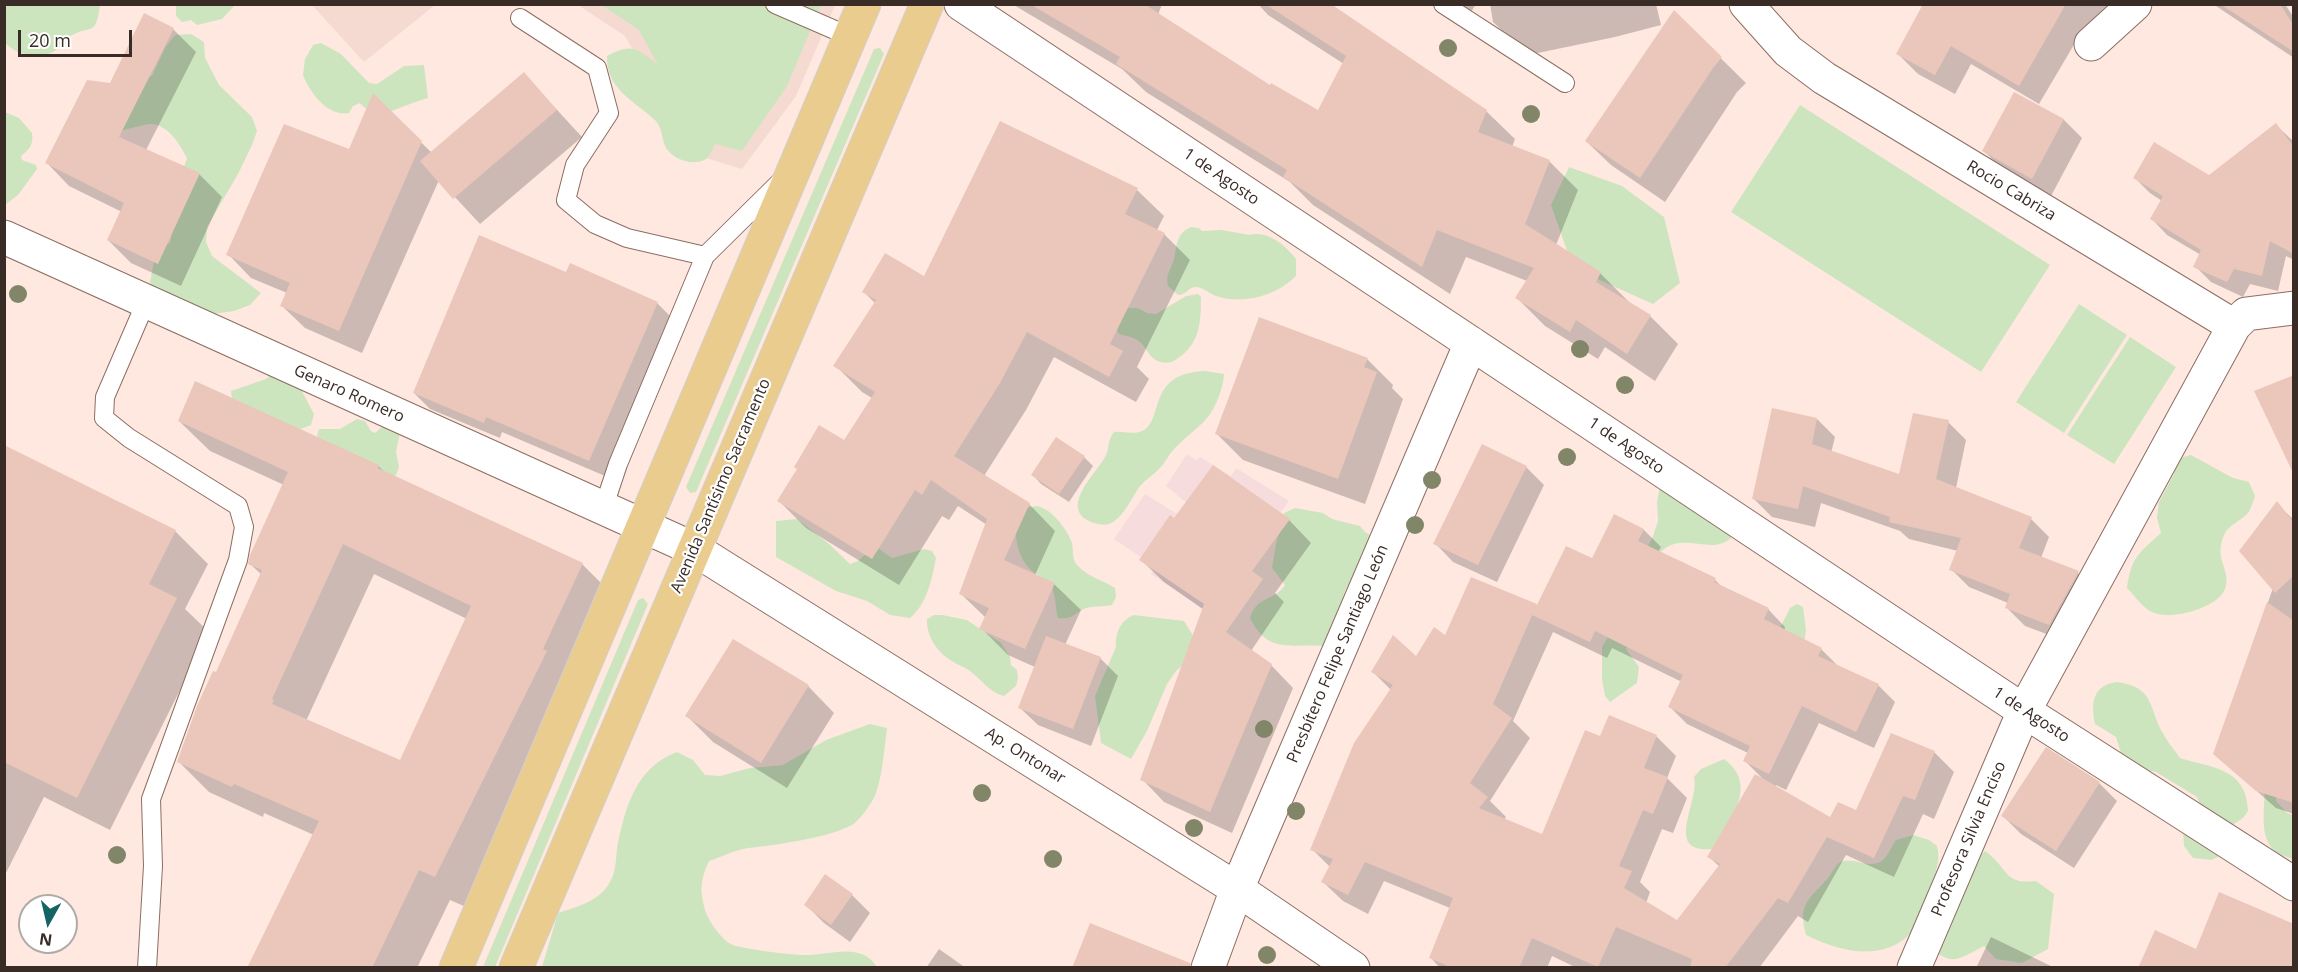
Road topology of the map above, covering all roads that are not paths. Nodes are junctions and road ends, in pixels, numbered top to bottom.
1 (775, 4) edge
2 (864, 4) edge
3 (927, 4) edge
4 (961, 4) edge
5 (1443, 4) edge
6 (1746, 4) edge
7 (2135, 4) edge
8 (520, 18) dead end
9 (851, 37) junction
10 (2091, 44) dead end
11 (1565, 83) dead end
12 (796, 166) junction
13 (4, 237) edge
14 (705, 256) junction
15 (146, 302) junction
16 (2294, 308) edge
17 (2235, 326) junction
18 (1471, 343) junction
19 (603, 509) junction
20 (642, 527) junction
21 (694, 549) junction
22 (2024, 711) junction
23 (2294, 884) edge
24 (1237, 889) junction
25 (147, 968) edge
26 (456, 968) edge
27 (516, 968) edge
28 (1208, 968) edge
29 (1353, 968) edge
30 (1914, 968) edge

1 - 9 lane
2 - 9 main road
3 - 21 main road, Avenida Santísimo Sacramento
4 - 18 street, 1 de Agosto
5 - 11 lane
6 - 17 street, Rocio Cabriza
7 - 10 street
8 - 14 lane
9 - 12 main road
12 - 14 lane
12 - 20 main road
13 - 15 street, Genaro Romero
14 - 19 lane
15 - 19 street, Genaro Romero
15 - 25 lane
16 - 17 street
17 - 22 street, Profesora Silvia Enciso
18 - 22 street, 1 de Agosto
18 - 24 street, Presbítero Felipe Santiago León
19 - 20 street, Genaro Romero
20 - 21 street, Genaro Romero
20 - 26 main road
21 - 24 street, Ap. Ontonar
21 - 27 main road, Avenida Santísimo Sacramento
22 - 23 street, 1 de Agosto
22 - 30 street, Profesora Silvia Enciso
24 - 28 street, Presbítero Felipe Santiago León
24 - 29 street, Ap. Ontonar

